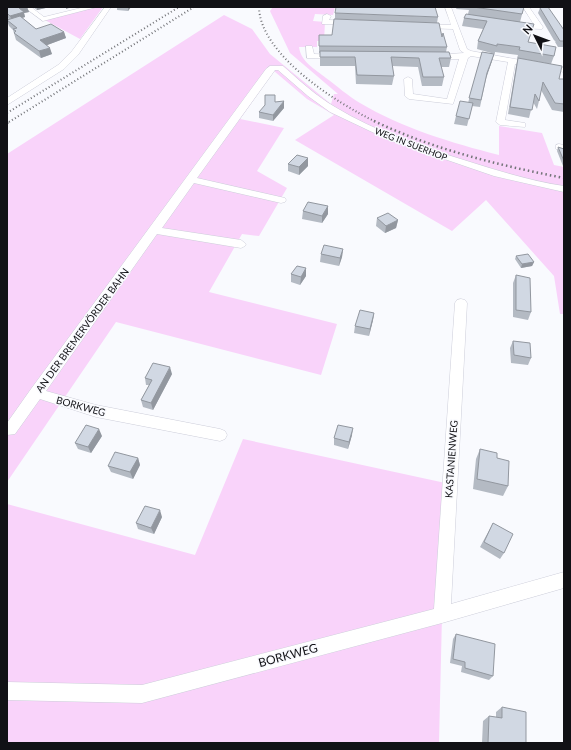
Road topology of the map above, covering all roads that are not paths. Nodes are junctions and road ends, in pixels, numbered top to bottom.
1 (27, 7) edge
2 (94, 7) edge
3 (108, 7) edge
4 (448, 7) edge
5 (526, 7) edge
6 (326, 19) dead end
7 (364, 23) edge
8 (417, 25) edge
9 (510, 25) edge
10 (456, 27) junction
11 (309, 48) dead end
12 (466, 55) junction
13 (341, 57) edge
14 (426, 57) edge
15 (512, 61) junction
16 (274, 68) joint
17 (564, 70) edge
18 (408, 79) dead end
19 (7, 102) edge
20 (522, 125) dead end
21 (191, 179) junction
22 (564, 189) edge
23 (281, 200) dead end
24 (154, 230) junction
25 (241, 244) dead end
26 (461, 303) dead end
27 (36, 393) junction
28 (10, 430) dead end
29 (220, 435) dead end
30 (564, 580) edge
31 (442, 615) junction
32 (7, 691) edge

1 - 2 street
3 - 19 street
4 - 10 street
5 - 9 street
6 - 7 street
8 - 10 street
10 - 12 street
11 - 13 street
12 - 14 street
12 - 15 street
12 - 18 street
15 - 17 street
15 - 20 street
16 - 21 street, AN DER BREMERVÖRDER BAHN
16 - 22 street, WEG IN SUERHOP
21 - 23 street
21 - 24 street, AN DER BREMERVÖRDER BAHN
24 - 25 street
24 - 27 street, AN DER BREMERVÖRDER BAHN
26 - 31 street, KASTANIENWEG
27 - 28 street, AN DER BREMERVÖRDER BAHN
27 - 29 street, BORKWEG
30 - 31 street, BORKWEG
31 - 32 street, BORKWEG

